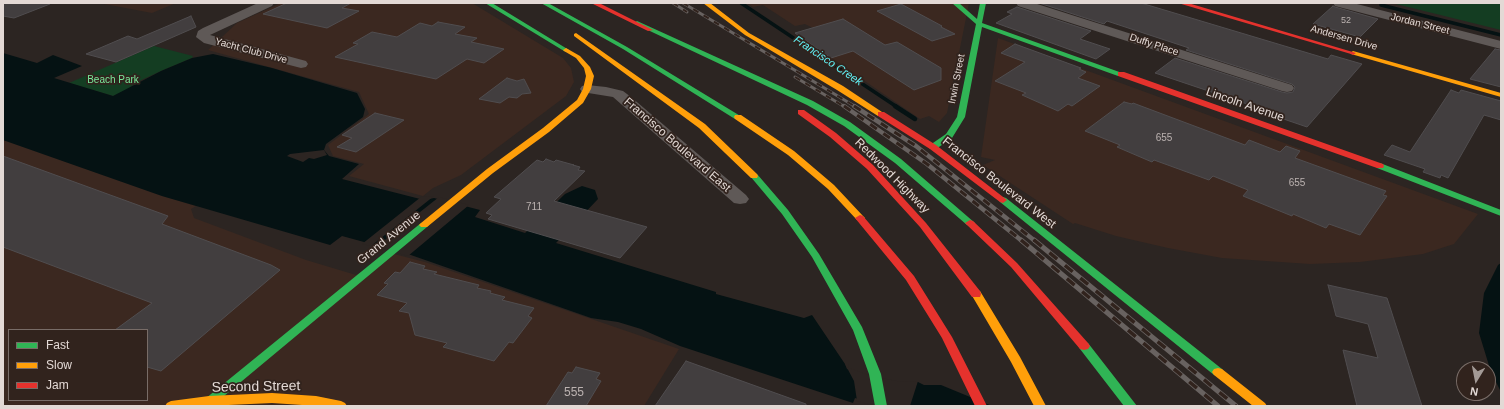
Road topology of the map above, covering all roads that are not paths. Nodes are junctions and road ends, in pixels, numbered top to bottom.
1 (268, 3) edge
2 (488, 3) edge
3 (594, 3) edge
4 (706, 3) edge
5 (955, 3) edge
6 (983, 3) edge
7 (1022, 3) edge
8 (1181, 3) edge
9 (1193, 3) edge
10 (1339, 3) edge
11 (540, 5) edge
12 (553, 18) dead end
13 (637, 23) junction
14 (979, 24) junction
15 (571, 31) dead end
16 (1501, 45) edge
17 (301, 64) dead end
18 (1287, 88) dead end
19 (587, 89) junction
20 (1501, 90) edge
21 (1501, 95) edge
22 (932, 147) junction
23 (740, 199) dead end
24 (1501, 213) edge
25 (207, 403) edge
26 (171, 406) edge
27 (341, 406) edge
28 (881, 406) edge
29 (981, 406) edge
30 (1040, 406) edge
31 (1131, 406) edge
32 (1261, 406) edge

1 - 17 street, Yacht Club Drive
2 - 19 main road
3 - 13 main road, Redwood Highway
4 - 22 main road, Francisco Boulevard West
5 - 14 main road
6 - 14 main road, Irwin Street
7 - 18 street, Duffy Place
8 - 21 main road, Andersen Drive
9 - 20 main road, Andersen Drive
10 - 16 street, Jordan Street
11 - 12 main road
11 - 29 main road
13 - 30 main road, Redwood Highway
13 - 31 main road
14 - 22 main road, Irwin Street
14 - 24 main road, Lincoln Avenue
15 - 28 main road
19 - 23 street, Francisco Boulevard East
19 - 25 main road, Grand Avenue
22 - 32 main road, Francisco Boulevard West
25 - 26 main road, Second Street
25 - 27 main road, Second Street

